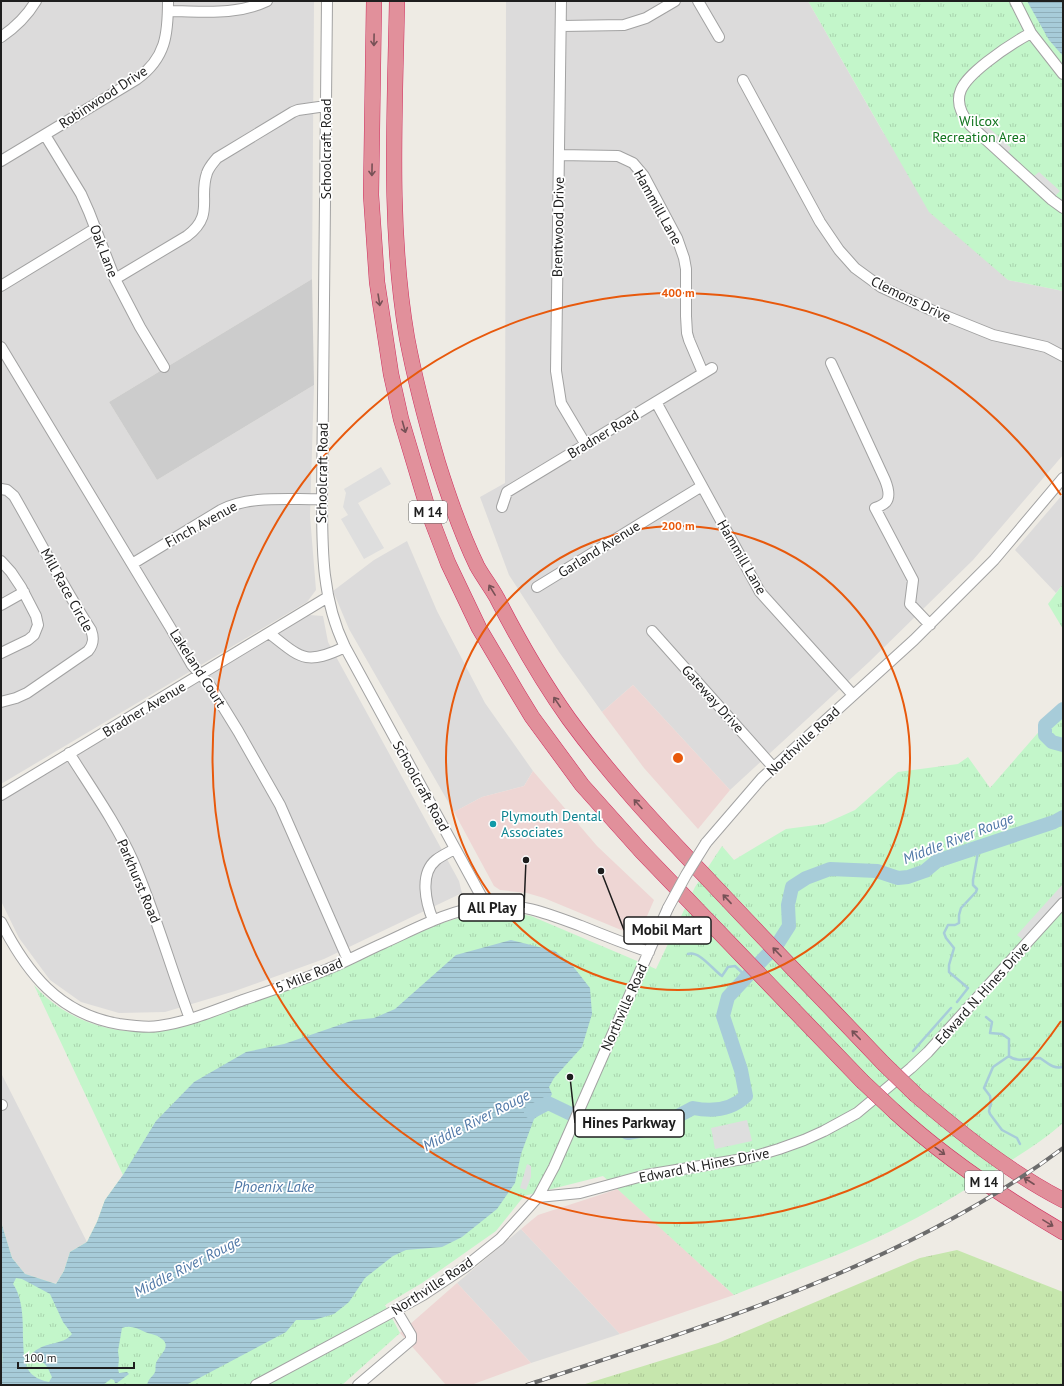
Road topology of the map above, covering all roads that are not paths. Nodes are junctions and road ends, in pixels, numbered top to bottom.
1 (36, 1) edge
2 (267, 1) edge
3 (327, 1) edge
4 (374, 1) edge
5 (397, 1) edge
6 (561, 1) edge
7 (675, 1) edge
8 (698, 1) edge
9 (1015, 1) edge
10 (168, 6) edge
11 (562, 26) junction
12 (1031, 33) junction
13 (1, 37) edge
14 (719, 37) dead end
15 (1063, 74) edge
16 (743, 80) dead end
17 (326, 106) junction
18 (45, 135) junction
19 (558, 155) junction
20 (1, 161) edge
21 (1063, 208) edge
22 (96, 228) junction
23 (115, 279) junction
24 (1, 286) edge
25 (1, 347) edge
26 (1063, 356) edge
27 (831, 363) dead end
28 (164, 367) dead end
29 (707, 370) joint
30 (656, 402) junction
31 (586, 445) junction
32 (1063, 478) edge
33 (702, 486) junction
34 (1, 489) edge
35 (322, 499) junction
36 (502, 507) dead end
37 (1, 561) edge
38 (132, 564) junction
39 (537, 587) dead end
40 (24, 592) junction
41 (328, 597) junction
42 (1, 605) edge
43 (930, 625) junction
44 (652, 631) dead end
45 (270, 633) junction
46 (345, 647) junction
47 (1, 653) edge
48 (201, 675) junction
49 (853, 695) junction
50 (1, 702) edge
51 (69, 753) junction
52 (774, 768) junction
53 (1, 795) edge
54 (455, 849) junction
55 (1063, 903) edge
56 (486, 906) junction
57 (433, 920) junction
58 (1, 922) edge
59 (649, 952) junction
60 (348, 960) junction
61 (190, 1018) junction
62 (538, 1197) junction
63 (1063, 1200) edge
64 (1063, 1232) edge
65 (396, 1310) junction
66 (256, 1385) edge
67 (358, 1385) edge

1 - 13 street
2 - 10 street, Robinwood Drive
3 - 17 street, Schoolcraft Road
4 -> 64 highway, M 14, bridge
63 -> 5 highway, M 14, bridge
6 - 11 street, Brentwood Drive
7 - 11 street
8 - 14 street
9 - 12 street
10 - 18 street, Robinwood Drive
11 - 19 street, Brentwood Drive
12 - 15 street
12 - 21 street
16 - 26 street, Clemons Drive
17 - 23 street
17 - 35 street, Schoolcraft Road
18 - 20 street, Robinwood Drive
18 - 22 street, Oak Lane
19 - 29 street, Hammill Lane
19 - 31 street, Brentwood Drive
22 - 23 street, Oak Lane
22 - 24 street
23 - 28 street, Oak Lane
25 - 38 street, Lakeland Court
27 - 43 street
29 - 30 street, Bradner Road
30 - 31 street, Bradner Road
30 - 33 street, Hammill Lane
31 - 36 street, Bradner Road
32 - 43 street, Northville Road
33 - 39 street, Garland Avenue
33 - 49 street, Hammill Lane
34 - 50 street, Mill Race Circle
35 - 38 street, Finch Avenue
35 - 41 street, Schoolcraft Road
37 - 40 street
38 - 48 street, Lakeland Court
40 - 42 street
40 - 47 street
41 - 45 street, Bradner Avenue
41 - 46 street, Schoolcraft Road
43 - 49 street, Northville Road
44 - 52 street, Gateway Drive
45 - 46 street
45 - 48 street, Bradner Avenue
46 - 54 street, Schoolcraft Road
48 - 51 street, Bradner Avenue
48 - 60 street, Lakeland Court
49 - 52 street, Northville Road
51 - 53 street, Bradner Avenue
51 - 61 street, Parkhurst Road
52 - 59 street, Northville Road, bridge
54 - 56 street, Schoolcraft Road
54 - 57 street
55 - 62 street, Edward N. Hines Drive
56 - 57 street, 5 Mile Road
56 - 59 street, 5 Mile Road
57 - 60 street, 5 Mile Road
58 - 61 street, 5 Mile Road
59 - 62 street, Northville Road
60 - 61 street, 5 Mile Road
62 - 65 street, Northville Road
65 - 66 street, Northville Road
65 - 67 street

